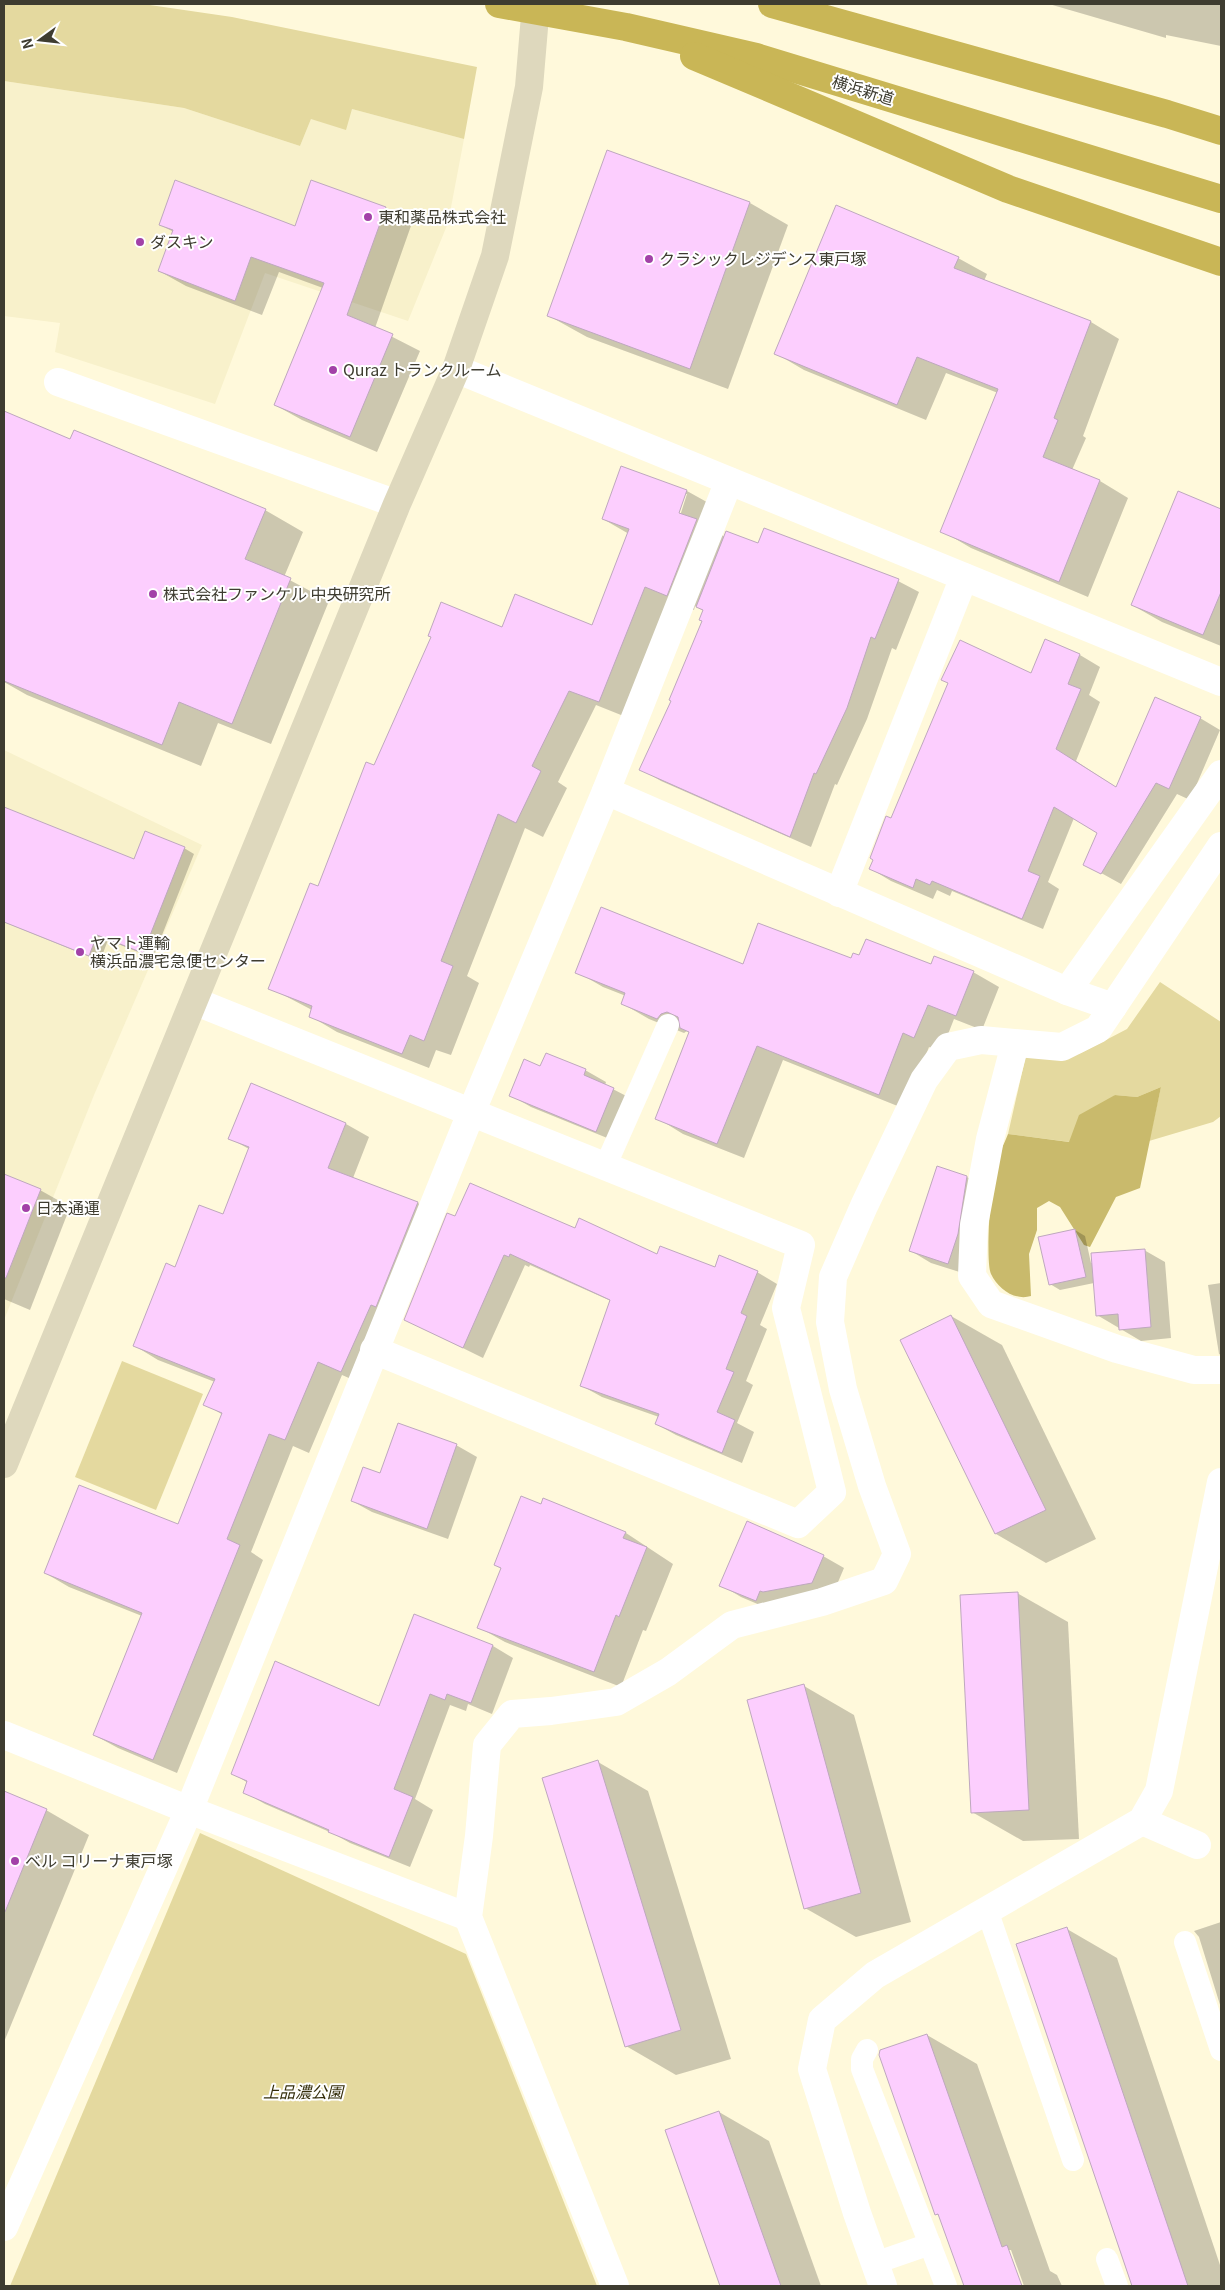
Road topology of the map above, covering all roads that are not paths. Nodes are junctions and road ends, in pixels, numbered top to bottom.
1 (499, 4) edge
2 (536, 4) edge
3 (772, 4) edge
4 (626, 27) junction
5 (1166, 114) junction
6 (1221, 127) edge
7 (1221, 131) edge
8 (1221, 199) edge
9 (1221, 262) edge
10 (456, 369) junction
11 (58, 382) dead end
12 (730, 482) junction
13 (397, 504) junction
14 (964, 576) junction
15 (1221, 682) edge
16 (1221, 774) edge
17 (606, 791) junction
18 (1221, 846) edge
19 (839, 893) junction
20 (1067, 992) junction
21 (194, 1001) junction
22 (1113, 1006) junction
23 (668, 1025) dead end
24 (1015, 1044) junction
25 (471, 1112) junction
26 (605, 1167) junction
27 (374, 1350) junction
28 (1221, 1370) edge
29 (4, 1464) edge
30 (1221, 1482) edge
31 (4, 1735) edge
32 (189, 1810) junction
33 (1142, 1821) junction
34 (1197, 1845) dead end
35 (987, 1910) junction
36 (468, 1918) junction
37 (1185, 1942) dead end
38 (867, 2050) dead end
39 (1221, 2050) edge
40 (1073, 2160) dead end
41 (4, 2227) edge
42 (930, 2244) junction
43 (1107, 2259) dead end
44 (879, 2275) edge
45 (615, 2286) edge
46 (946, 2286) edge
47 (1117, 2286) edge

1 - 4 highway, 横浜新道
2 - 10 street
3 - 5 highway
4 - 8 highway, 横浜新道
4 - 9 highway
5 - 6 highway
5 - 7 highway
10 - 12 street
10 - 13 street
11 - 13 street
12 - 14 street
12 - 17 street
13 - 21 street
14 - 15 street
14 - 19 street
16 - 20 street
17 - 19 street
17 - 25 street
18 - 22 street
19 - 20 street
20 - 22 street
21 - 25 street
21 - 29 street
22 - 24 street
23 - 26 lane
24 - 28 street
24 - 36 street
25 - 26 street
25 - 27 street
26 - 27 street
27 - 32 street
30 - 33 street
31 - 32 street
32 - 36 street
32 - 41 street
33 - 34 street
33 - 35 street
35 - 40 lane
35 - 44 street
36 - 45 street
37 - 39 lane
38 - 42 lane
42 - 44 lane
42 - 46 lane
43 - 47 lane

